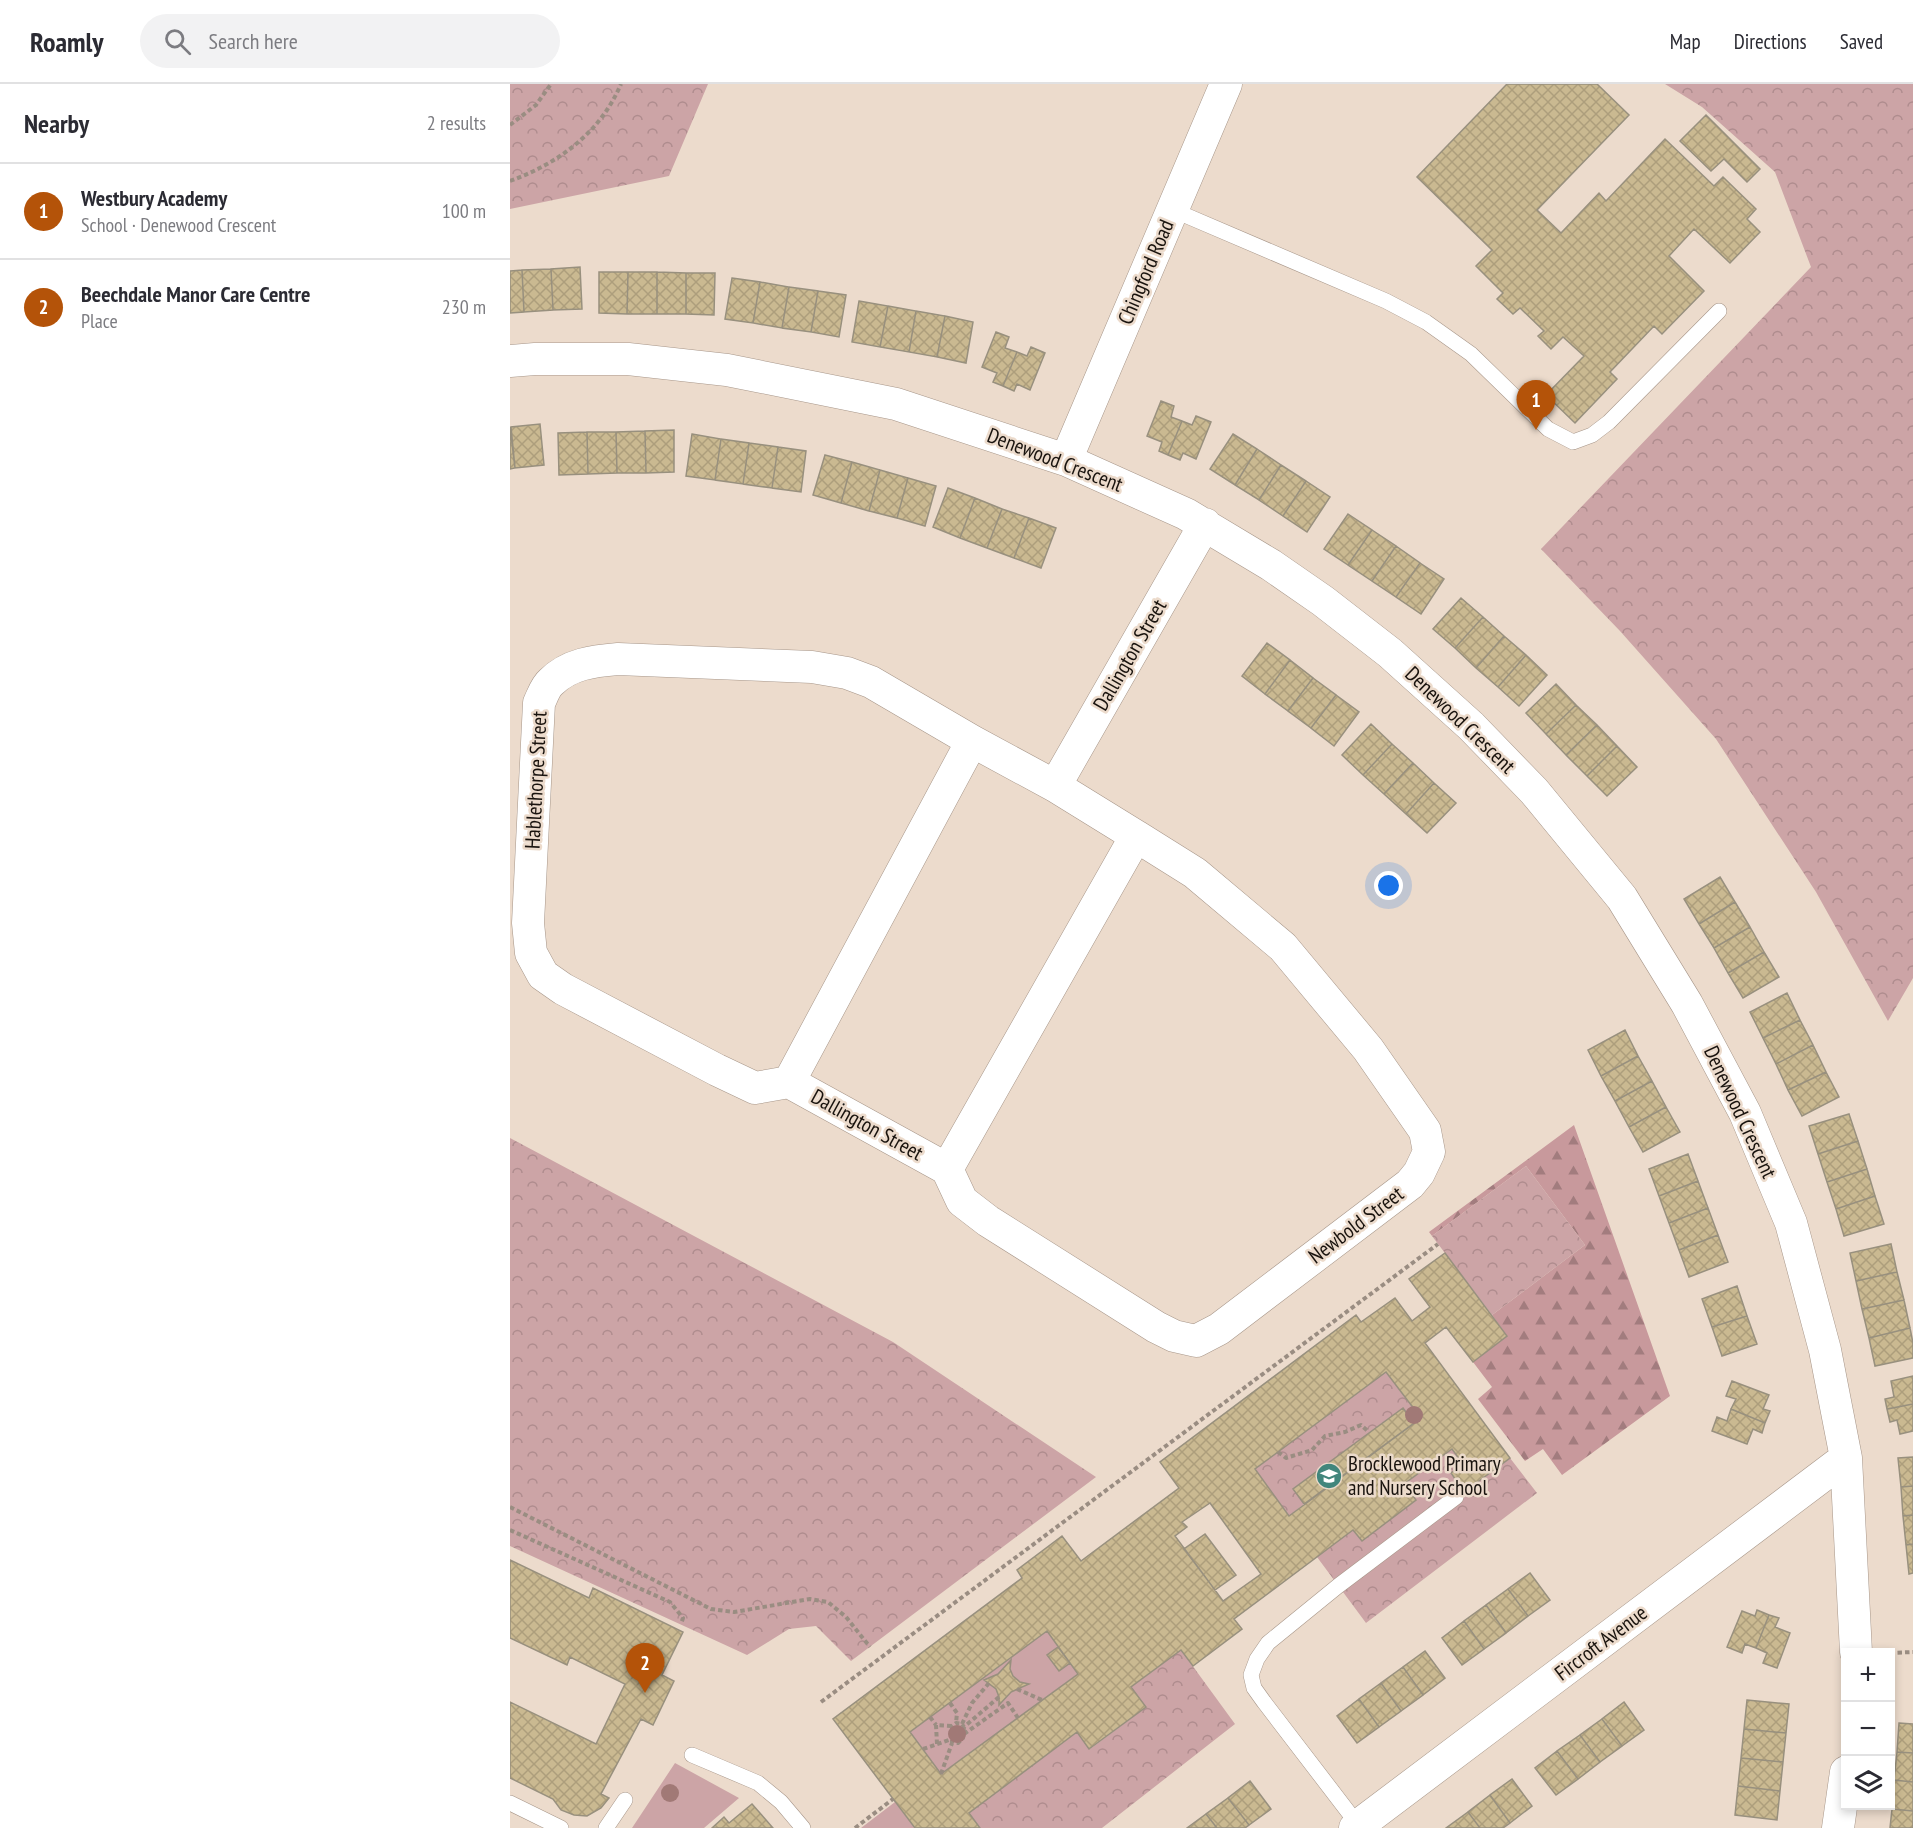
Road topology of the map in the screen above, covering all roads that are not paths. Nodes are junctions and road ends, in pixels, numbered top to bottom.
1 (1226, 84) edge
2 (1173, 210) junction
3 (1719, 311) dead end
4 (510, 361) edge
5 (1066, 460) junction
6 (1205, 524) junction
7 (972, 741) junction
8 (1055, 786) junction
9 (1136, 836) junction
10 (789, 1082) junction
11 (947, 1169) junction
12 (1846, 1458) junction
13 (1456, 1497) dead end
14 (1856, 1648) edge
15 (692, 1755) dead end
16 (625, 1800) dead end
17 (510, 1803) edge
18 (1841, 1804) edge
19 (1357, 1827) edge
20 (561, 1828) edge
21 (606, 1828) edge
22 (803, 1828) edge
23 (1838, 1828) edge

1 - 2 street, Chingford Road
2 - 3 lane
2 - 5 street, Chingford Road
4 - 5 street, Denewood Crescent
5 - 6 street, Denewood Crescent
6 - 8 street, Dallington Street
6 - 12 street, Denewood Crescent
7 - 8 street
7 - 10 street, Dallington Street
7 - 10 street, Hablethorpe Street
8 - 9 street
9 - 11 street, Dallington Street
9 - 11 street, Newbold Street
10 - 11 street, Dallington Street
12 - 14 street, Denewood Crescent
12 - 19 street, Fircroft Avenue
13 - 19 lane
15 - 22 lane
16 - 21 lane
17 - 20 lane
18 - 23 street

